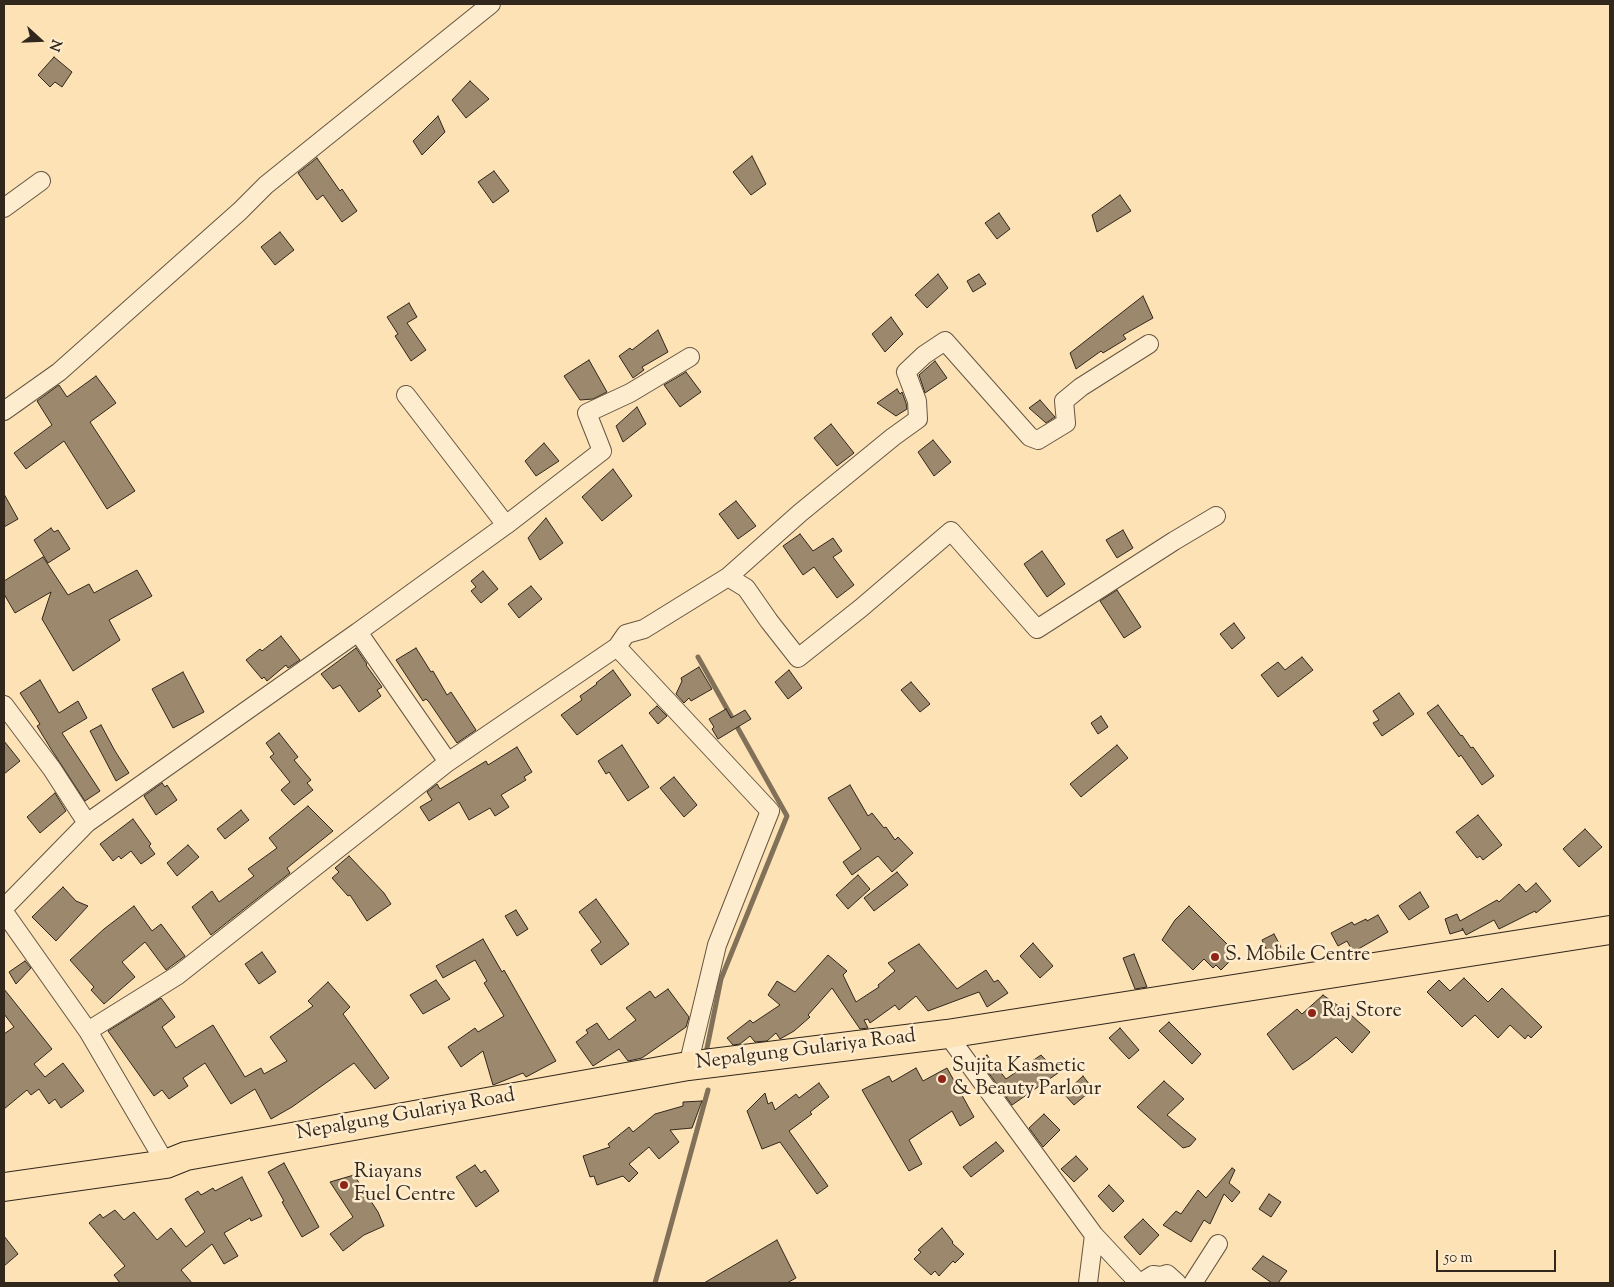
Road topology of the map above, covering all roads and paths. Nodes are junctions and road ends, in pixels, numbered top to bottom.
1 (491, 4) edge
2 (41, 181) dead end
3 (4, 208) edge
4 (1149, 344) dead end
5 (690, 357) dead end
6 (406, 394) dead end
7 (4, 411) edge
8 (1216, 516) dead end
9 (506, 525) junction
10 (728, 577) junction
11 (358, 632) junction
12 (617, 647) junction
13 (4, 705) edge
14 (448, 762) junction
15 (87, 823) junction
16 (4, 910) edge
17 (1610, 930) edge
18 (88, 1031) junction
19 (947, 1034) junction
20 (688, 1066) junction
21 (166, 1164) junction
22 (4, 1187) edge
23 (1094, 1235) junction
24 (1218, 1244) dead end
25 (1088, 1283) edge
26 (1177, 1283) edge
27 (1193, 1283) edge

1 - 7 street
2 - 3 street
4 - 10 street
5 - 9 street
6 - 9 street
8 - 10 street
9 - 11 street
10 - 12 street
11 - 14 street
11 - 15 street
12 - 14 street
12 - 20 street
13 - 15 street
14 - 18 street
15 - 16 street
16 - 18 street
17 - 19 main road, Nepalgung Gulariya Road
18 - 21 street
19 - 20 main road, Nepalgung Gulariya Road
19 - 23 street
20 - 21 main road, Nepalgung Gulariya Road
21 - 22 main road, Nepalgung Gulariya Road
23 - 25 street
23 - 26 street
24 - 27 street

